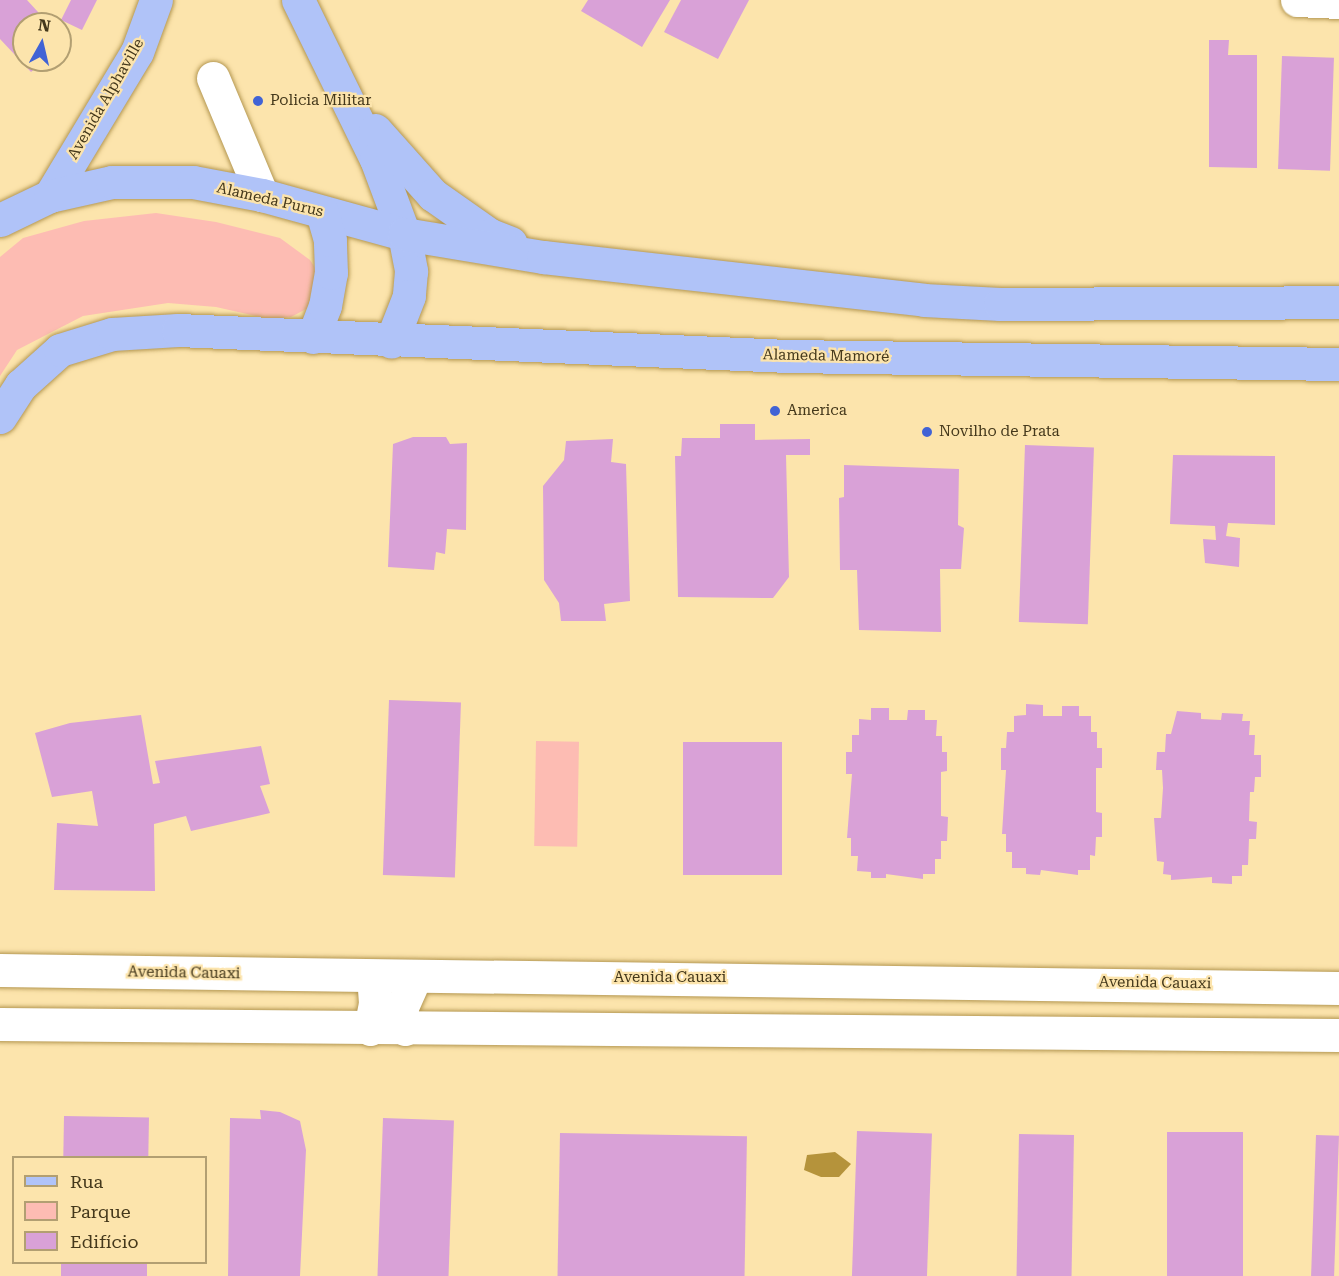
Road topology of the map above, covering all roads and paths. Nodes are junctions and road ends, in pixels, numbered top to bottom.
1 (156, 0) edge
2 (298, 0) edge
3 (1297, 0) edge
4 (1339, 2) edge
5 (213, 78) dead end
6 (339, 80) junction
7 (261, 195) junction
8 (50, 196) junction
9 (322, 212) junction
10 (0, 220) edge
11 (404, 234) junction
12 (543, 257) junction
13 (1339, 302) edge
14 (313, 337) junction
15 (391, 342) junction
16 (1339, 364) edge
17 (0, 417) edge
18 (0, 970) edge
19 (373, 976) junction
20 (416, 976) junction
21 (973, 981) junction
22 (1339, 988) edge
23 (0, 1023) edge
24 (370, 1029) junction
25 (405, 1029) junction
26 (972, 1032) junction
27 (1339, 1035) edge

1 - 8 main road, Avenida Alphaville
2 - 6 main road
3 - 4 street
5 - 7 street
6 - 11 main road
6 - 12 main road
7 - 8 main road, Alameda Purus
7 - 9 main road, Alameda Purus
8 - 10 main road, Alameda Purus
9 - 11 main road, Alameda Purus
9 - 14 main road
11 - 12 main road, Alameda Purus
11 - 15 main road
12 - 13 main road
14 - 15 main road, Alameda Mamoré
14 - 17 main road
15 - 16 main road, Alameda Mamoré
18 - 19 street, Avenida Cauaxi
19 - 20 street, Avenida Cauaxi
19 - 24 street
20 - 21 street, Avenida Cauaxi
20 - 25 street
21 - 22 street, Avenida Cauaxi
21 - 26 street
23 - 24 street
24 - 25 street
25 - 26 street
26 - 27 street

